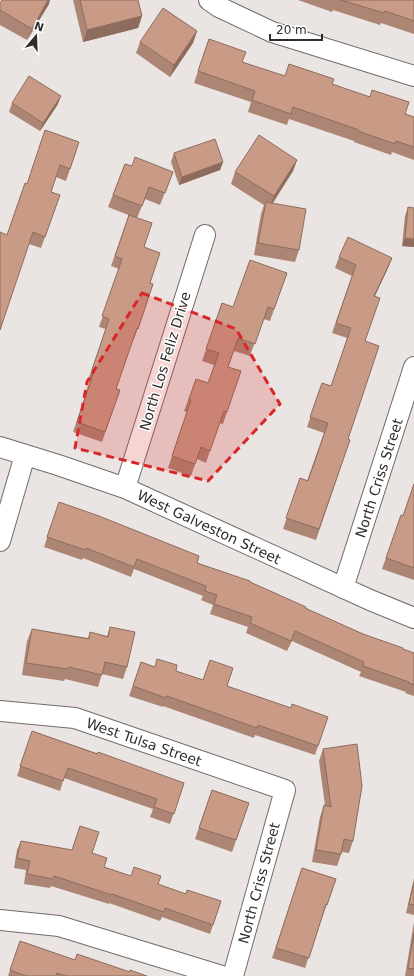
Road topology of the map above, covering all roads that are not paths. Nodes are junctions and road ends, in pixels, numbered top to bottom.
1 (210, 0) edge
2 (414, 76) edge
3 (205, 234) dead end
4 (414, 368) edge
5 (0, 447) edge
6 (25, 455) junction
7 (125, 488) junction
8 (0, 541) edge
9 (343, 588) junction
10 (414, 618) edge
11 (0, 711) edge
12 (285, 790) joint
13 (0, 920) edge
14 (222, 976) edge
15 (233, 976) edge

1 - 2 street
3 - 7 street, North Los Feliz Drive
4 - 9 street, North Criss Street
5 - 6 street, West Galveston Street
6 - 7 street, West Galveston Street
6 - 8 street
7 - 9 street, West Galveston Street
9 - 10 street, West Galveston Street
11 - 12 street, West Tulsa Street
12 - 15 street, North Criss Street
13 - 14 street

